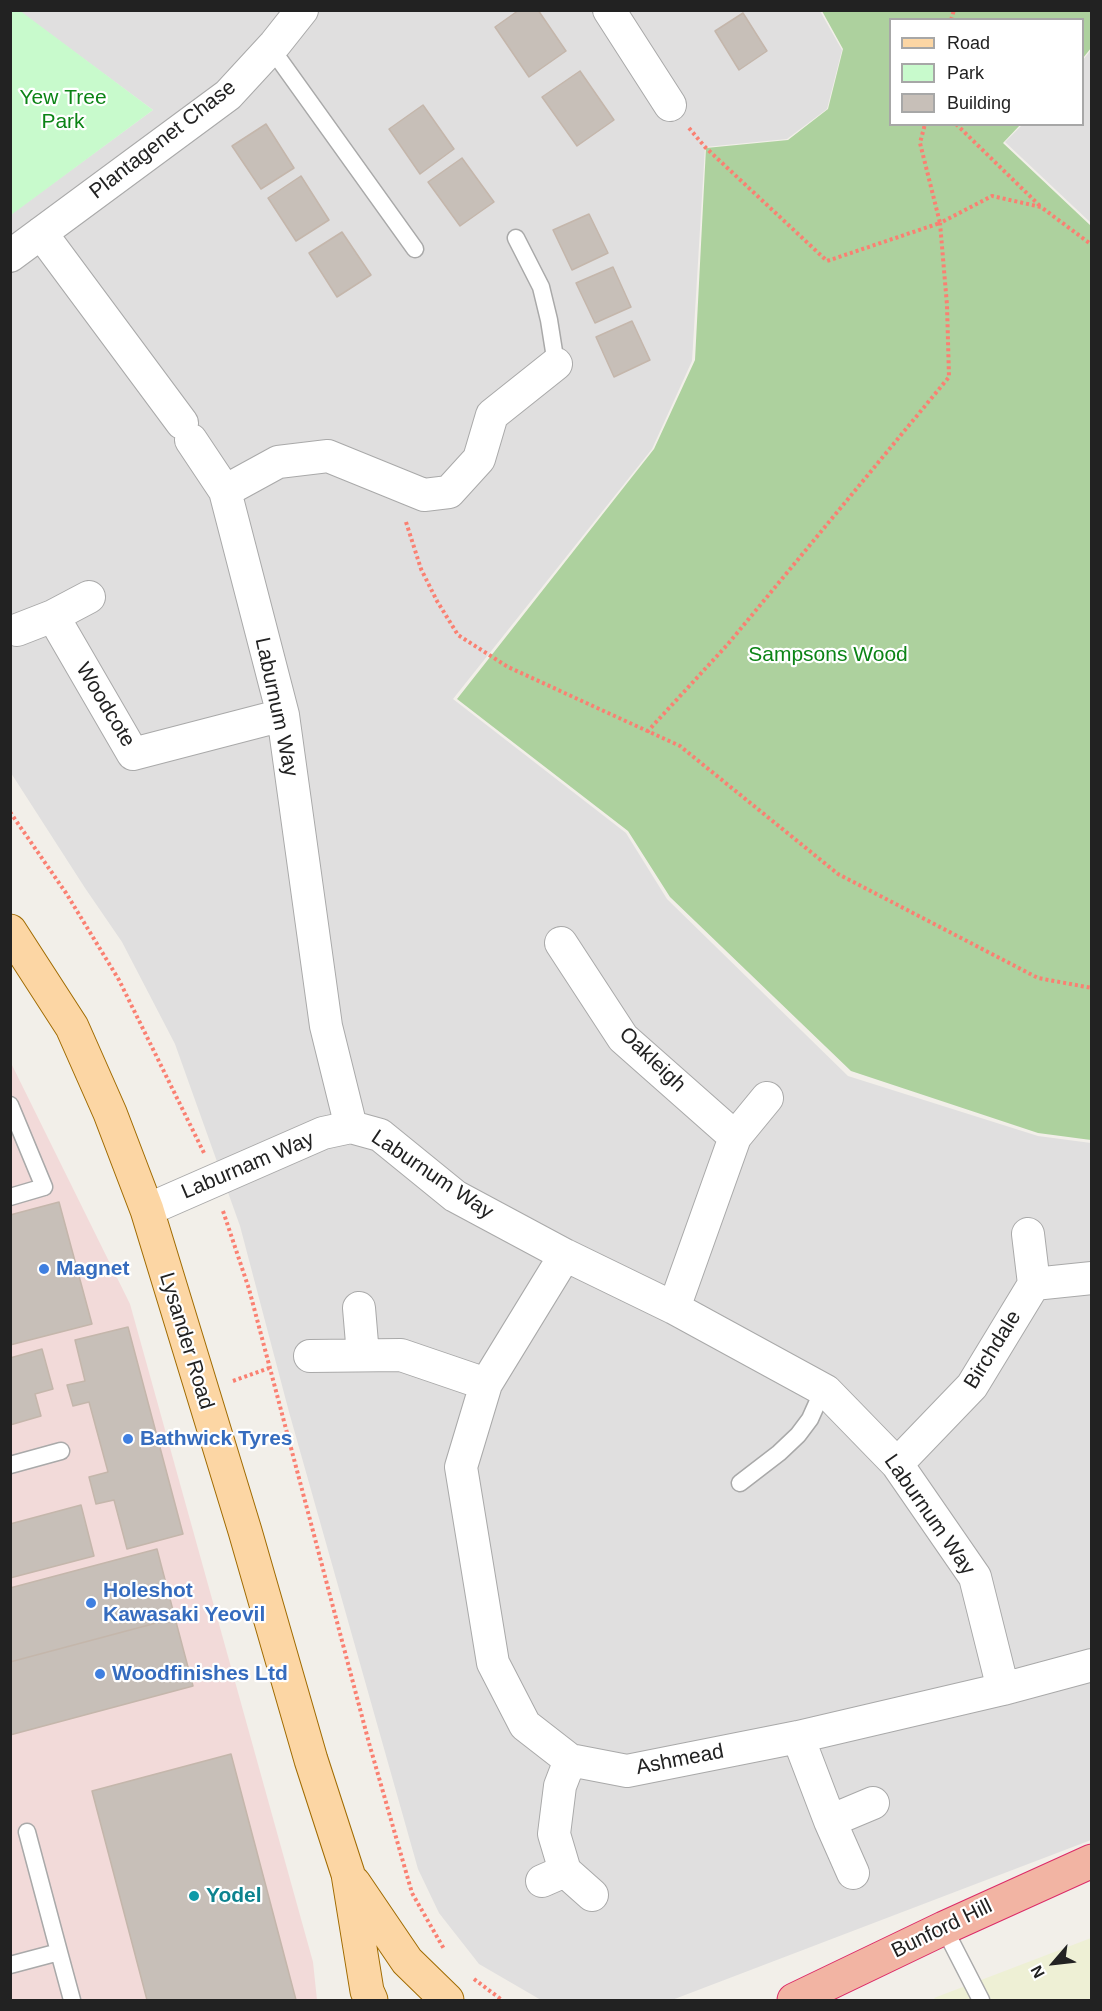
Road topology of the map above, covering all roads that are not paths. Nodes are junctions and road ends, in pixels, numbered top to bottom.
1 (302, 10) edge
2 (609, 10) edge
3 (271, 48) junction
4 (670, 105) road end
5 (41, 233) junction
6 (516, 238) dead end
7 (416, 249) dead end
8 (10, 256) edge
9 (556, 364) joint
10 (225, 491) junction
11 (89, 597) dead end
12 (53, 616) junction
13 (17, 630) dead end
14 (283, 716) junction
15 (10, 931) edge
16 (561, 943) dead end
17 (767, 1098) dead end
18 (10, 1105) edge
19 (351, 1127) junction
20 (735, 1137) junction
21 (10, 1197) edge
22 (147, 1210) junction
23 (1028, 1234) dead end
24 (565, 1256) junction
25 (1092, 1278) edge
26 (1034, 1284) junction
27 (359, 1308) dead end
28 (674, 1308) junction
29 (363, 1355) junction
30 (310, 1356) dead end
31 (486, 1384) junction
32 (823, 1390) junction
33 (61, 1451) dead end
34 (897, 1464) junction
35 (10, 1465) edge
36 (740, 1483) dead end
37 (1092, 1665) edge
38 (1004, 1689) junction
39 (798, 1737) junction
40 (570, 1760) junction
41 (873, 1803) dead end
42 (830, 1821) junction
43 (27, 1832) dead end
44 (1092, 1860) edge
45 (853, 1873) dead end
46 (348, 1874) junction
47 (592, 1895) dead end
48 (944, 1928) junction
49 (59, 1952) junction
50 (407, 1961) junction
51 (10, 1965) edge
52 (72, 2001) edge
53 (371, 2001) edge
54 (418, 2001) edge
55 (447, 2001) edge
56 (794, 2001) edge
57 (981, 2001) edge

1 - 3 street, Plantagenet Chase
2 - 4 street
3 - 5 street, Plantagenet Chase
3 - 7 lane
5 - 8 street, Plantagenet Chase
5 - 10 street, Laburnum Way
6 - 9 lane
9 - 10 street
10 - 14 street, Laburnum Way
11 - 12 street
12 - 13 street
12 - 14 street, Woodcote
14 - 19 street, Laburnum Way
15 - 22 main road, Lysander Road
16 - 20 street, Oakleigh
17 - 20 street
18 - 21 lane
19 - 22 street, Laburnam Way
19 - 24 street, Laburnum Way
20 - 28 street
22 - 46 main road, Lysander Road
23 - 26 street
24 - 28 street, Laburnum Way
24 - 31 street, Ashmead
25 - 26 street
26 - 34 street, Birchdale
27 - 29 street
28 - 32 street, Laburnum Way
29 - 30 street
29 - 31 street
31 - 40 street, Ashmead
32 - 34 street, Laburnum Way
32 - 36 lane
33 - 35 lane
34 - 38 street, Laburnum Way
37 - 38 street, Ashmead
38 - 39 street, Ashmead
39 - 40 street, Ashmead
39 - 42 street
40 - 47 street
41 - 42 street
42 - 45 street
43 - 49 lane
44 - 48 highway, Bunford Hill
46 - 50 main road, Lysander Road
46 - 53 main road, Lysander Road
48 - 56 highway, Bunford Hill
48 - 57 lane
49 - 51 lane
49 - 52 lane
50 - 54 main road, Lysander Road
50 - 55 main road, Lysander Road

